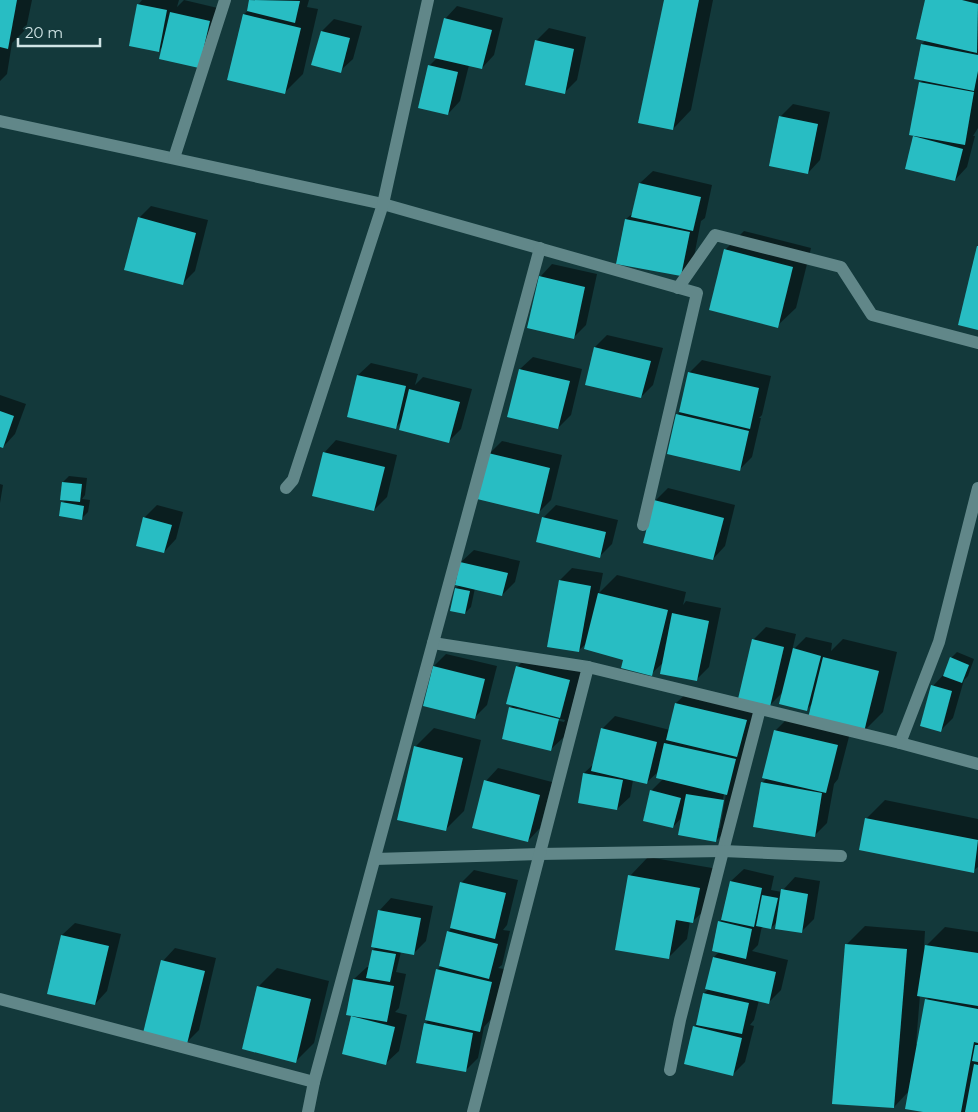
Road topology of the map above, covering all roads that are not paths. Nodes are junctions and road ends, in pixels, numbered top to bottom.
1 (225, 0) edge
2 (428, 0) edge
3 (0, 121) edge
4 (174, 158) junction
5 (384, 204) junction
6 (540, 248) junction
7 (678, 288) junction
8 (978, 343) edge
9 (286, 488) dead end
10 (978, 488) edge
11 (644, 525) dead end
12 (433, 643) junction
13 (588, 667) junction
14 (760, 709) junction
15 (900, 743) junction
16 (978, 764) edge
17 (724, 851) junction
18 (539, 854) junction
19 (841, 856) dead end
20 (375, 859) junction
21 (0, 999) edge
22 (670, 1070) dead end
23 (314, 1082) junction
24 (308, 1112) edge
25 (473, 1112) edge

1 - 4 street
2 - 5 street
3 - 4 street
4 - 5 street
5 - 6 street
5 - 9 street
6 - 7 street
6 - 12 street
7 - 8 street
7 - 11 street
10 - 15 street
12 - 13 street
12 - 20 street
13 - 14 street
13 - 18 street
14 - 15 street
14 - 17 street
15 - 16 street
17 - 18 street
17 - 19 street
17 - 22 street
18 - 20 street
18 - 25 street
20 - 23 street
21 - 23 street
23 - 24 street

